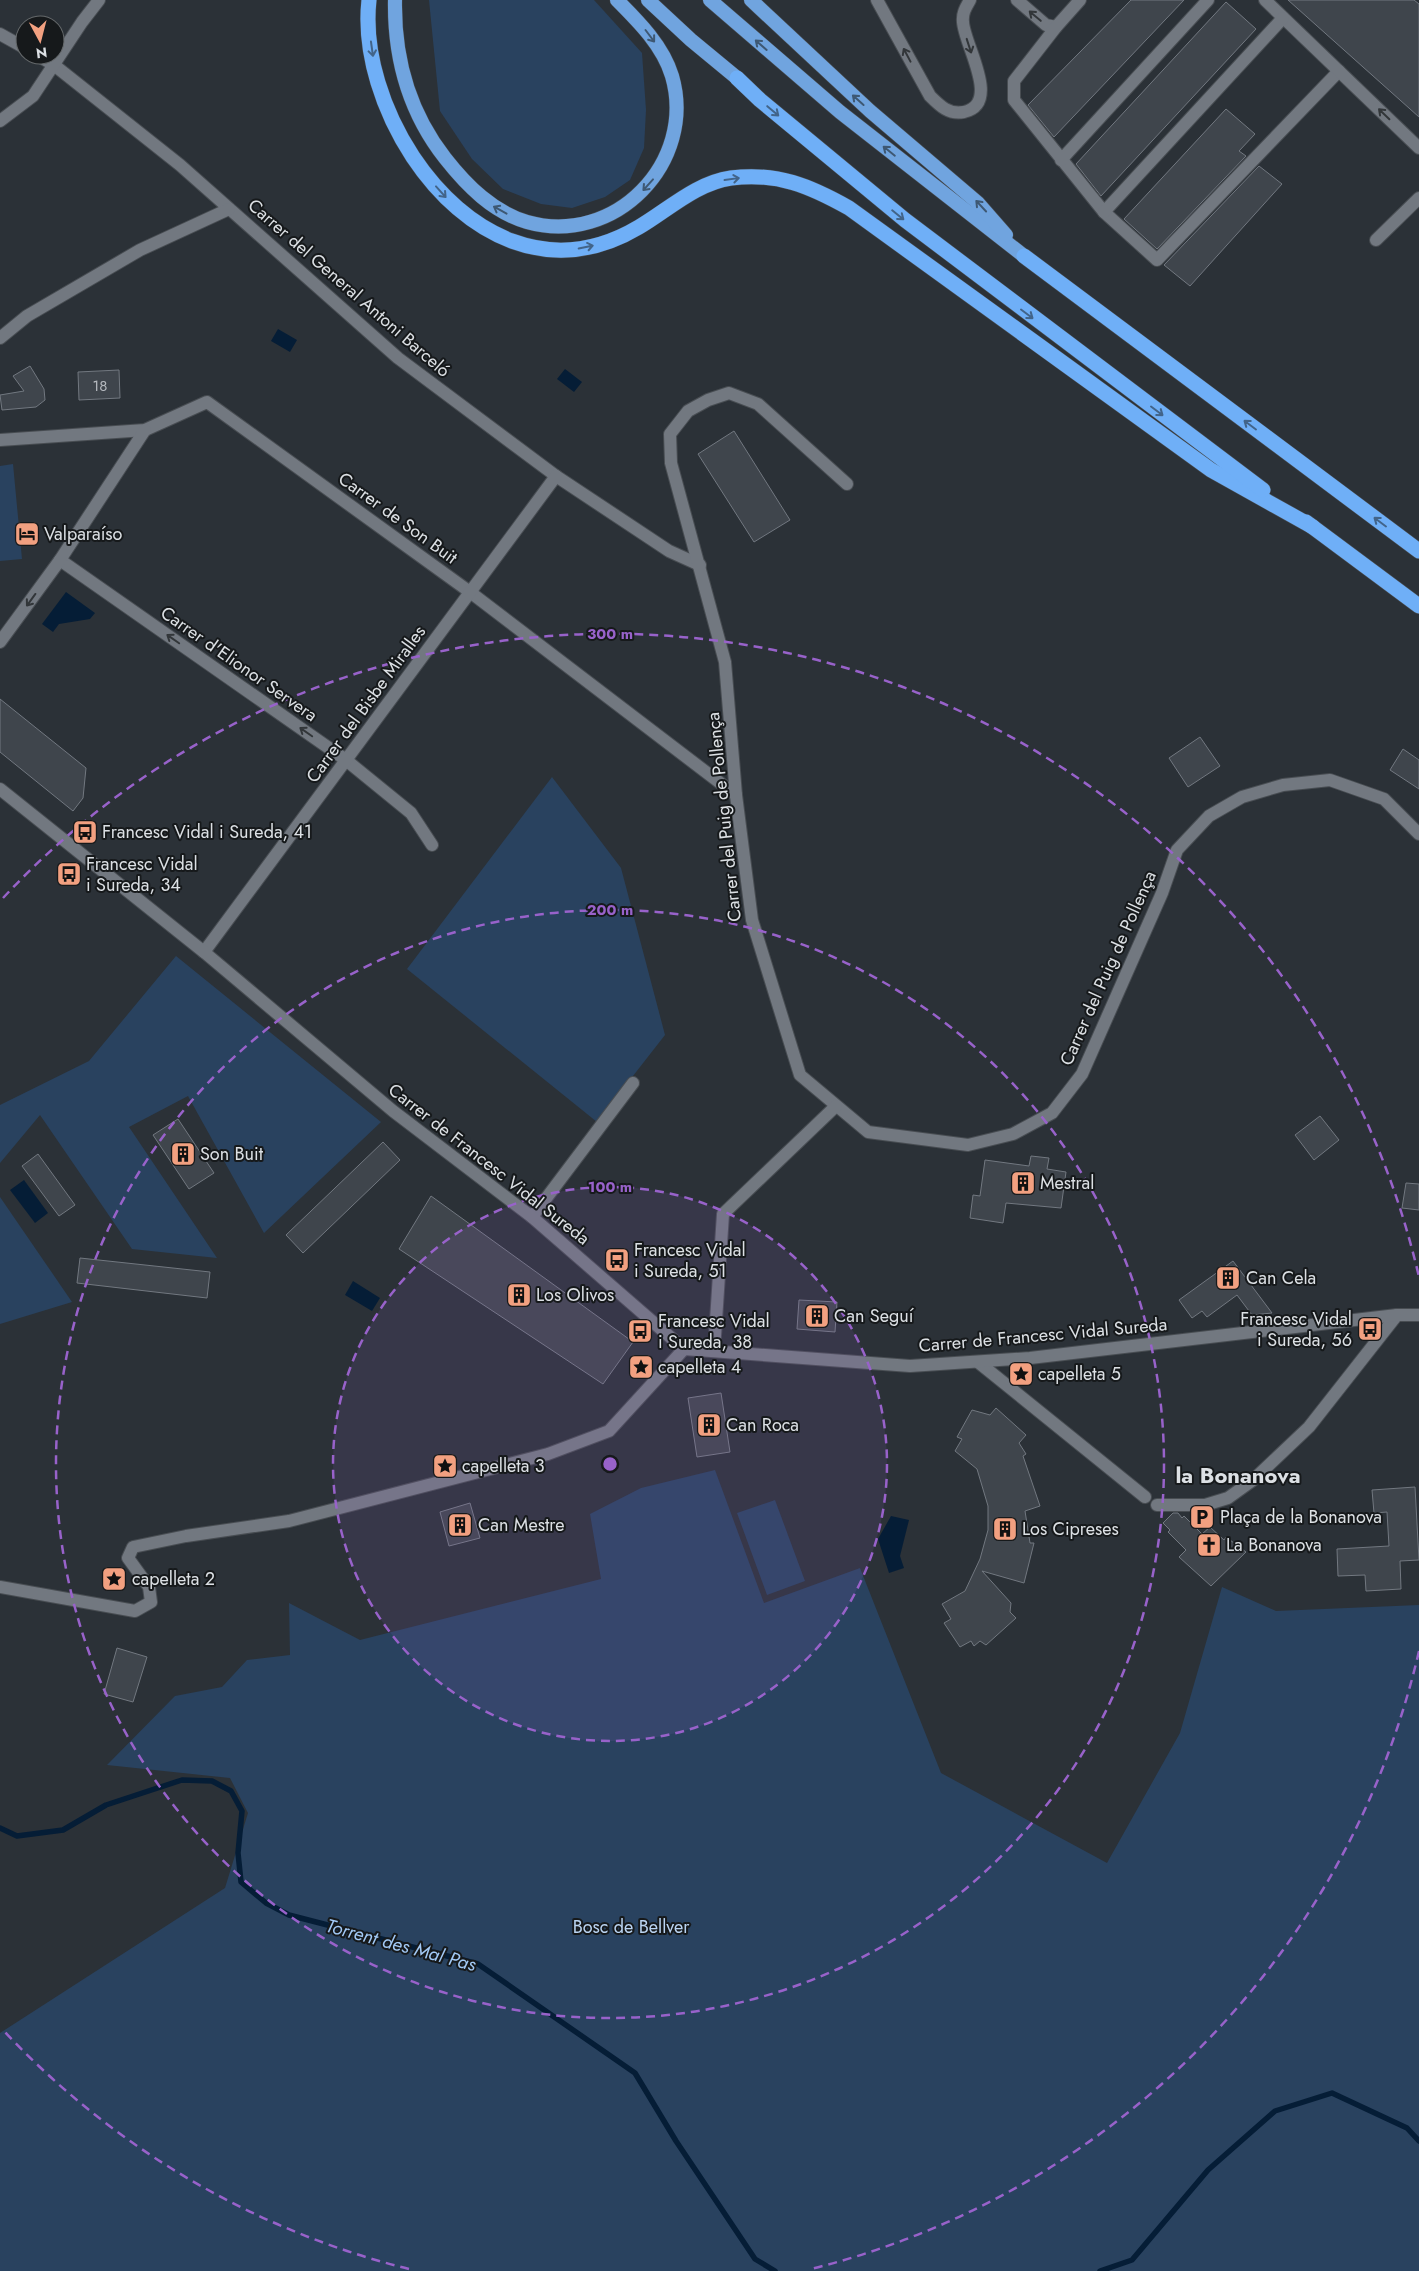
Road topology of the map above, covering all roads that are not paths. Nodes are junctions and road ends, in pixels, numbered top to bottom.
1 (99, 0) edge
2 (369, 0) edge
3 (395, 0) edge
4 (617, 0) edge
5 (648, 0) edge
6 (710, 0) edge
7 (751, 0) edge
8 (877, 0) edge
9 (970, 0) edge
10 (1017, 0) edge
11 (1080, 0) edge
12 (1208, 0) edge
13 (1265, 0) edge
14 (1283, 18) junction
15 (1056, 27) junction
16 (0, 34) edge
17 (15, 42) edge
18 (65, 48) edge
19 (54, 65) joint
20 (1339, 71) junction
21 (737, 78) joint
22 (0, 121) edge
23 (1419, 148) edge
24 (1061, 160) junction
25 (1419, 198) edge
26 (229, 209) junction
27 (1104, 212) junction
28 (1376, 240) dead end
29 (1024, 256) junction
30 (0, 338) edge
31 (145, 430) junction
32 (0, 440) edge
33 (556, 476) junction
34 (847, 484) dead end
35 (1313, 527) junction
36 (1419, 551) edge
37 (60, 560) junction
38 (700, 565) junction
39 (470, 592) junction
40 (1419, 606) edge
41 (0, 642) edge
42 (346, 760) junction
43 (0, 789) edge
44 (736, 794) junction
45 (1419, 834) edge
46 (432, 844) dead end
47 (204, 952) junction
48 (633, 1083) dead end
49 (836, 1106) junction
50 (532, 1216) junction
51 (1397, 1315) junction
52 (1419, 1315) edge
53 (684, 1349) junction
54 (714, 1351) junction
55 (978, 1362) junction
56 (1145, 1497) dead end
57 (1158, 1506) dead end
58 (0, 1588) edge

1 - 18 street
2 -> 35 highway
4 -> 3 highway
5 - 21 highway
29 -> 6 highway
29 -> 7 highway
9 -> 8 street
15 -> 10 street
11 - 15 street
12 - 24 street
13 - 14 street
14 - 20 street
14 - 27 street
15 - 24 street
16 - 17 street
19 - 22 street
19 - 26 street, Carrer del General Antoni Barceló
23 -> 20 street
20 - 27 street
21 -> 35 highway
24 - 27 street
25 - 28 street
26 - 30 street
26 - 33 street, Carrer del General Antoni Barceló
36 -> 29 highway
31 - 32 street, Carrer de Son Buit
31 - 37 street
31 - 39 street, Carrer de Son Buit
33 - 38 street, Carrer del General Antoni Barceló
33 - 39 street, Carrer del Bisbe Miralles
34 - 38 street, Carrer del Puig de Pollença
35 - 40 highway
37 -> 41 street
42 -> 37 street, Carrer d'Elionor Servera
38 - 44 street, Carrer del Puig de Pollença
39 - 42 street, Carrer del Bisbe Miralles
39 - 44 street, Carrer de Son Buit
42 - 46 street, Carrer d'Elionor Servera
42 - 47 street, Carrer del Bisbe Miralles
43 - 47 street, Carrer de Francesc Vidal Sureda
44 - 49 street, Carrer del Puig de Pollença
45 - 49 street, Carrer del Puig de Pollença
47 - 50 street, Carrer de Francesc Vidal Sureda
48 - 50 street
49 - 54 street
50 - 53 street, Carrer de Francesc Vidal Sureda
51 - 52 street, Carrer de Francesc Vidal Sureda
51 - 55 street, Carrer de Francesc Vidal Sureda
51 - 57 street
53 - 54 street, Carrer de Francesc Vidal Sureda
53 - 58 street
54 - 55 street, Carrer de Francesc Vidal Sureda
55 - 56 street

